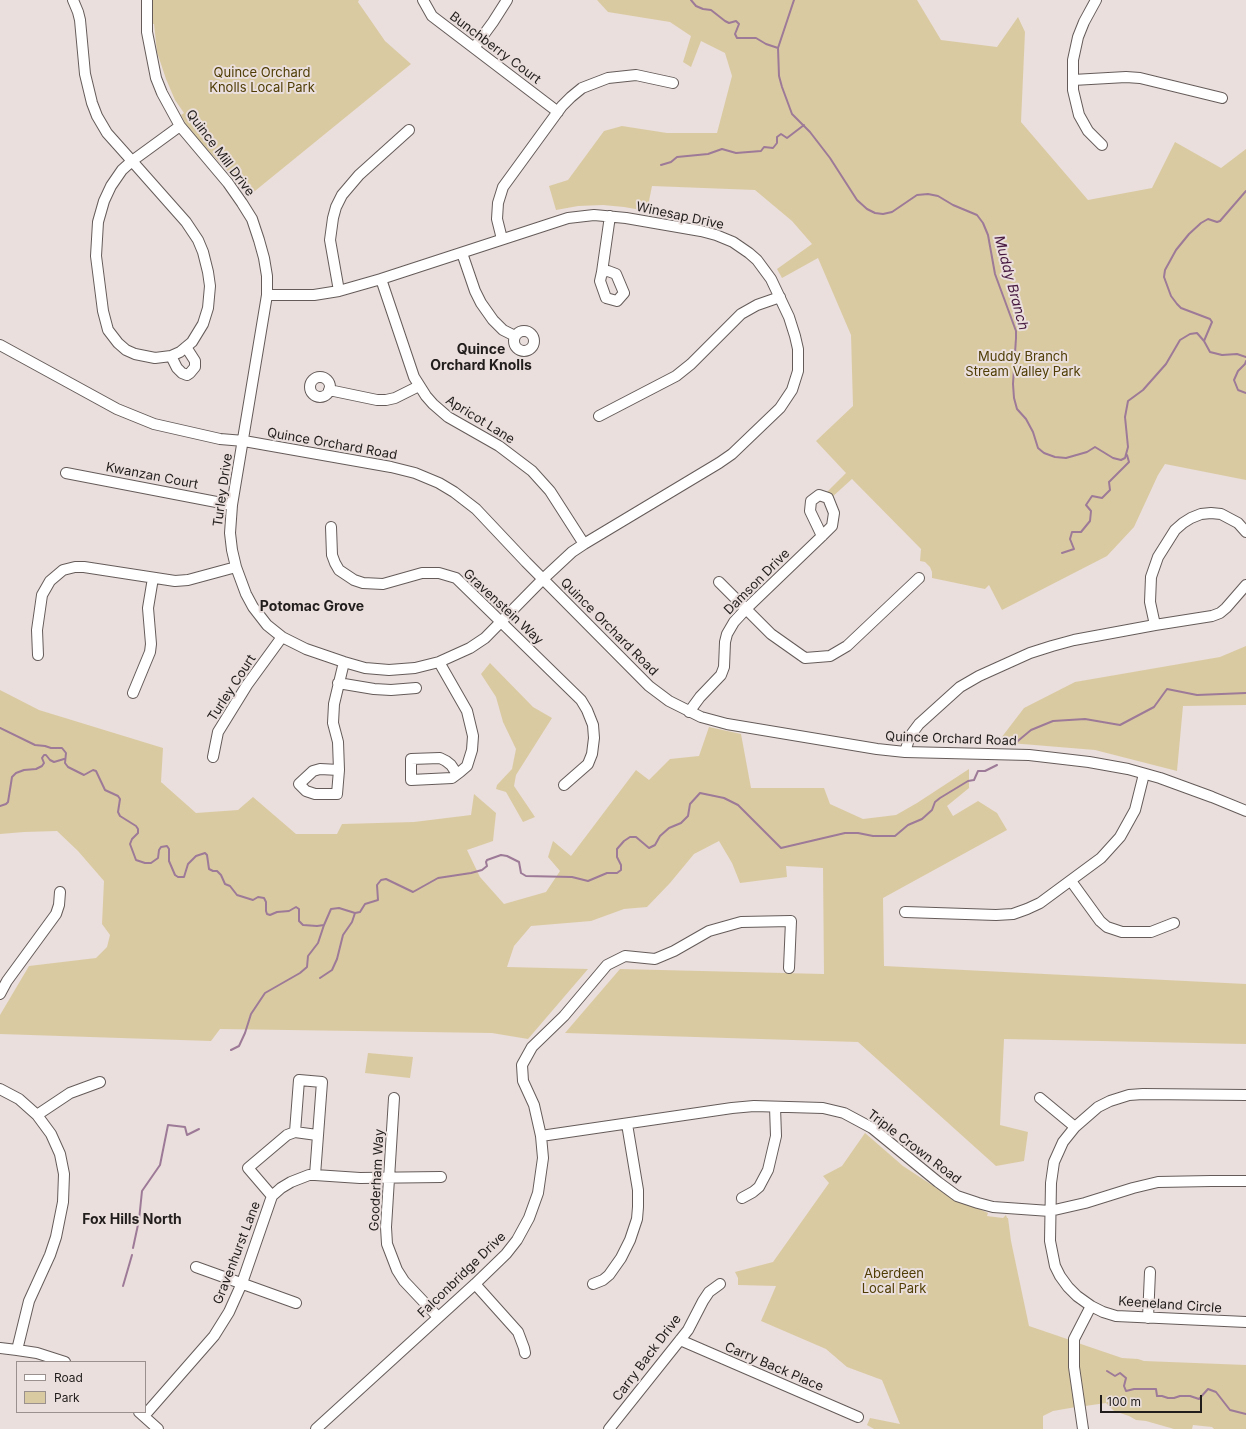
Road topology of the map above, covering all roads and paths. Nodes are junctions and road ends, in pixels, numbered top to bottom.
1 (73, 0) edge
2 (147, 0) edge
3 (423, 0) edge
4 (507, 0) edge
5 (1096, 0) edge
6 (474, 48) junction
7 (1073, 80) junction
8 (673, 82) dead end
9 (1222, 98) dead end
10 (558, 112) junction
11 (180, 126) junction
12 (409, 130) dead end
13 (1102, 145) dead end
14 (132, 162) junction
15 (610, 216) junction
16 (502, 239) junction
17 (462, 253) junction
18 (602, 272) dead end
19 (381, 279) junction
20 (339, 291) junction
21 (267, 295) junction
22 (780, 297) junction
23 (515, 336) dead end
24 (0, 345) edge
25 (186, 347) junction
26 (171, 356) junction
27 (419, 386) junction
28 (329, 390) dead end
29 (599, 416) dead end
30 (244, 441) junction
31 (66, 473) dead end
32 (232, 505) junction
33 (331, 527) dead end
34 (1246, 532) edge
35 (822, 536) dead end
36 (584, 544) junction
37 (236, 568) junction
38 (153, 578) junction
39 (919, 578) dead end
40 (543, 579) junction
41 (719, 582) dead end
42 (1246, 585) edge
43 (746, 609) junction
44 (501, 622) junction
45 (1155, 625) junction
46 (282, 637) junction
47 (38, 655) dead end
48 (344, 662) junction
49 (438, 662) junction
50 (338, 683) junction
51 (416, 688) dead end
52 (133, 692) dead end
53 (689, 712) junction
54 (905, 752) junction
55 (213, 757) dead end
56 (339, 770) dead end
57 (457, 774) dead end
58 (1144, 774) junction
59 (564, 786) dead end
60 (1246, 811) edge
61 (1071, 881) junction
62 (60, 892) dead end
63 (905, 912) dead end
64 (1174, 923) dead end
65 (789, 968) dead end
66 (0, 994) edge
67 (100, 1082) dead end
68 (0, 1089) edge
69 (1246, 1095) edge
70 (394, 1098) dead end
71 (1040, 1098) dead end
72 (775, 1107) junction
73 (37, 1115) junction
74 (627, 1124) junction
75 (1074, 1127) junction
76 (295, 1132) junction
77 (317, 1135) junction
78 (542, 1136) junction
79 (315, 1175) junction
80 (389, 1177) junction
81 (441, 1177) dead end
82 (1246, 1182) edge
83 (272, 1196) junction
84 (742, 1198) dead end
85 (1050, 1211) junction
86 (196, 1267) dead end
87 (1150, 1272) dead end
88 (242, 1283) junction
89 (475, 1284) junction
90 (593, 1284) dead end
91 (720, 1284) dead end
92 (296, 1303) dead end
93 (1091, 1306) junction
94 (438, 1317) junction
95 (1148, 1318) junction
96 (1246, 1322) edge
97 (680, 1340) junction
98 (0, 1348) edge
99 (17, 1350) junction
100 (525, 1353) dead end
101 (62, 1361) edge
102 (146, 1409) edge
103 (141, 1414) edge
104 (858, 1417) dead end
105 (158, 1429) edge
106 (316, 1429) edge
107 (609, 1429) edge
108 (1084, 1429) edge

1 - 14 street
2 - 11 street, Quince Mill Drive
3 - 6 street, Bunchberry Court
4 - 6 street
5 - 7 street
6 - 10 street, Bunchberry Court
7 - 9 street
7 - 13 street
8 - 10 street
10 - 16 street
11 - 14 street
11 - 21 street, Quince Mill Drive
12 - 20 street
14 - 25 street
14 - 26 street
15 - 16 street, Winesap Drive
15 - 18 street
15 - 22 street, Winesap Drive
16 - 17 street, Winesap Drive
17 - 19 street, Winesap Drive
17 - 23 street
19 - 20 street, Winesap Drive
19 - 27 street, Apricot Lane
20 - 21 street, Winesap Drive
21 - 30 street, Quince Mill Drive
22 - 29 street
22 - 36 street, Winesap Drive
24 - 30 street, Quince Orchard Road
25 - 26 street
25 - 26 street
27 - 28 street
27 - 36 street, Apricot Lane
30 - 32 street, Turley Drive
30 - 40 street, Quince Orchard Road
31 - 32 street, Kwanzan Court
32 - 37 street, Turley Drive
33 - 44 street, Gravenstein Way
34 - 45 street
35 - 43 street, Damson Drive
36 - 40 street, Winesap Drive
37 - 38 street
37 - 46 street, Turley Drive
38 - 47 street
38 - 52 street
39 - 43 street
40 - 44 street, Turley Drive
40 - 53 street, Quince Orchard Road
41 - 43 street
42 - 45 street
43 - 53 street, Damson Drive
44 - 49 street, Turley Drive
44 - 59 street, Gravenstein Way
45 - 54 street
46 - 48 street, Turley Drive
46 - 55 street, Turley Court
48 - 49 street, Turley Drive
48 - 50 street
49 - 57 street
50 - 51 street
50 - 56 street
53 - 54 street, Quince Orchard Road
54 - 58 street, Quince Orchard Road
58 - 60 street, Quince Orchard Road
58 - 61 street
61 - 63 street
61 - 64 street
62 - 66 street
65 - 78 street, Falconbridge Drive
67 - 73 street
68 - 73 street
69 - 75 street, Keeneland Circle
70 - 80 street, Gooderham Way
71 - 75 street
72 - 74 street, Triple Crown Road
72 - 84 street
72 - 85 street, Triple Crown Road
73 - 99 street
74 - 78 street, Triple Crown Road
74 - 90 street
75 - 85 street, Keeneland Circle
76 - 77 street
76 - 77 street
76 - 83 street
77 - 79 street
78 - 89 street, Falconbridge Drive
79 - 80 street, Gravenhurst Lane
79 - 83 street, Gravenhurst Lane
80 - 81 street, Gravenhurst Lane
80 - 94 street, Gooderham Way
82 - 85 street, Triple Crown Road
83 - 88 street, Gravenhurst Lane
85 - 93 street, Keeneland Circle
86 - 88 street
87 - 95 street
88 - 92 street
88 - 102 street, Gravenhurst Lane
89 - 94 street, Falconbridge Drive
89 - 100 street
91 - 97 street, Carry Back Drive
93 - 95 street, Keeneland Circle
93 - 108 street
94 - 106 street, Falconbridge Drive
95 - 96 street, Keeneland Circle
97 - 104 street, Carry Back Place
97 - 107 street, Carry Back Drive
98 - 99 street
99 - 101 street
103 - 105 street

